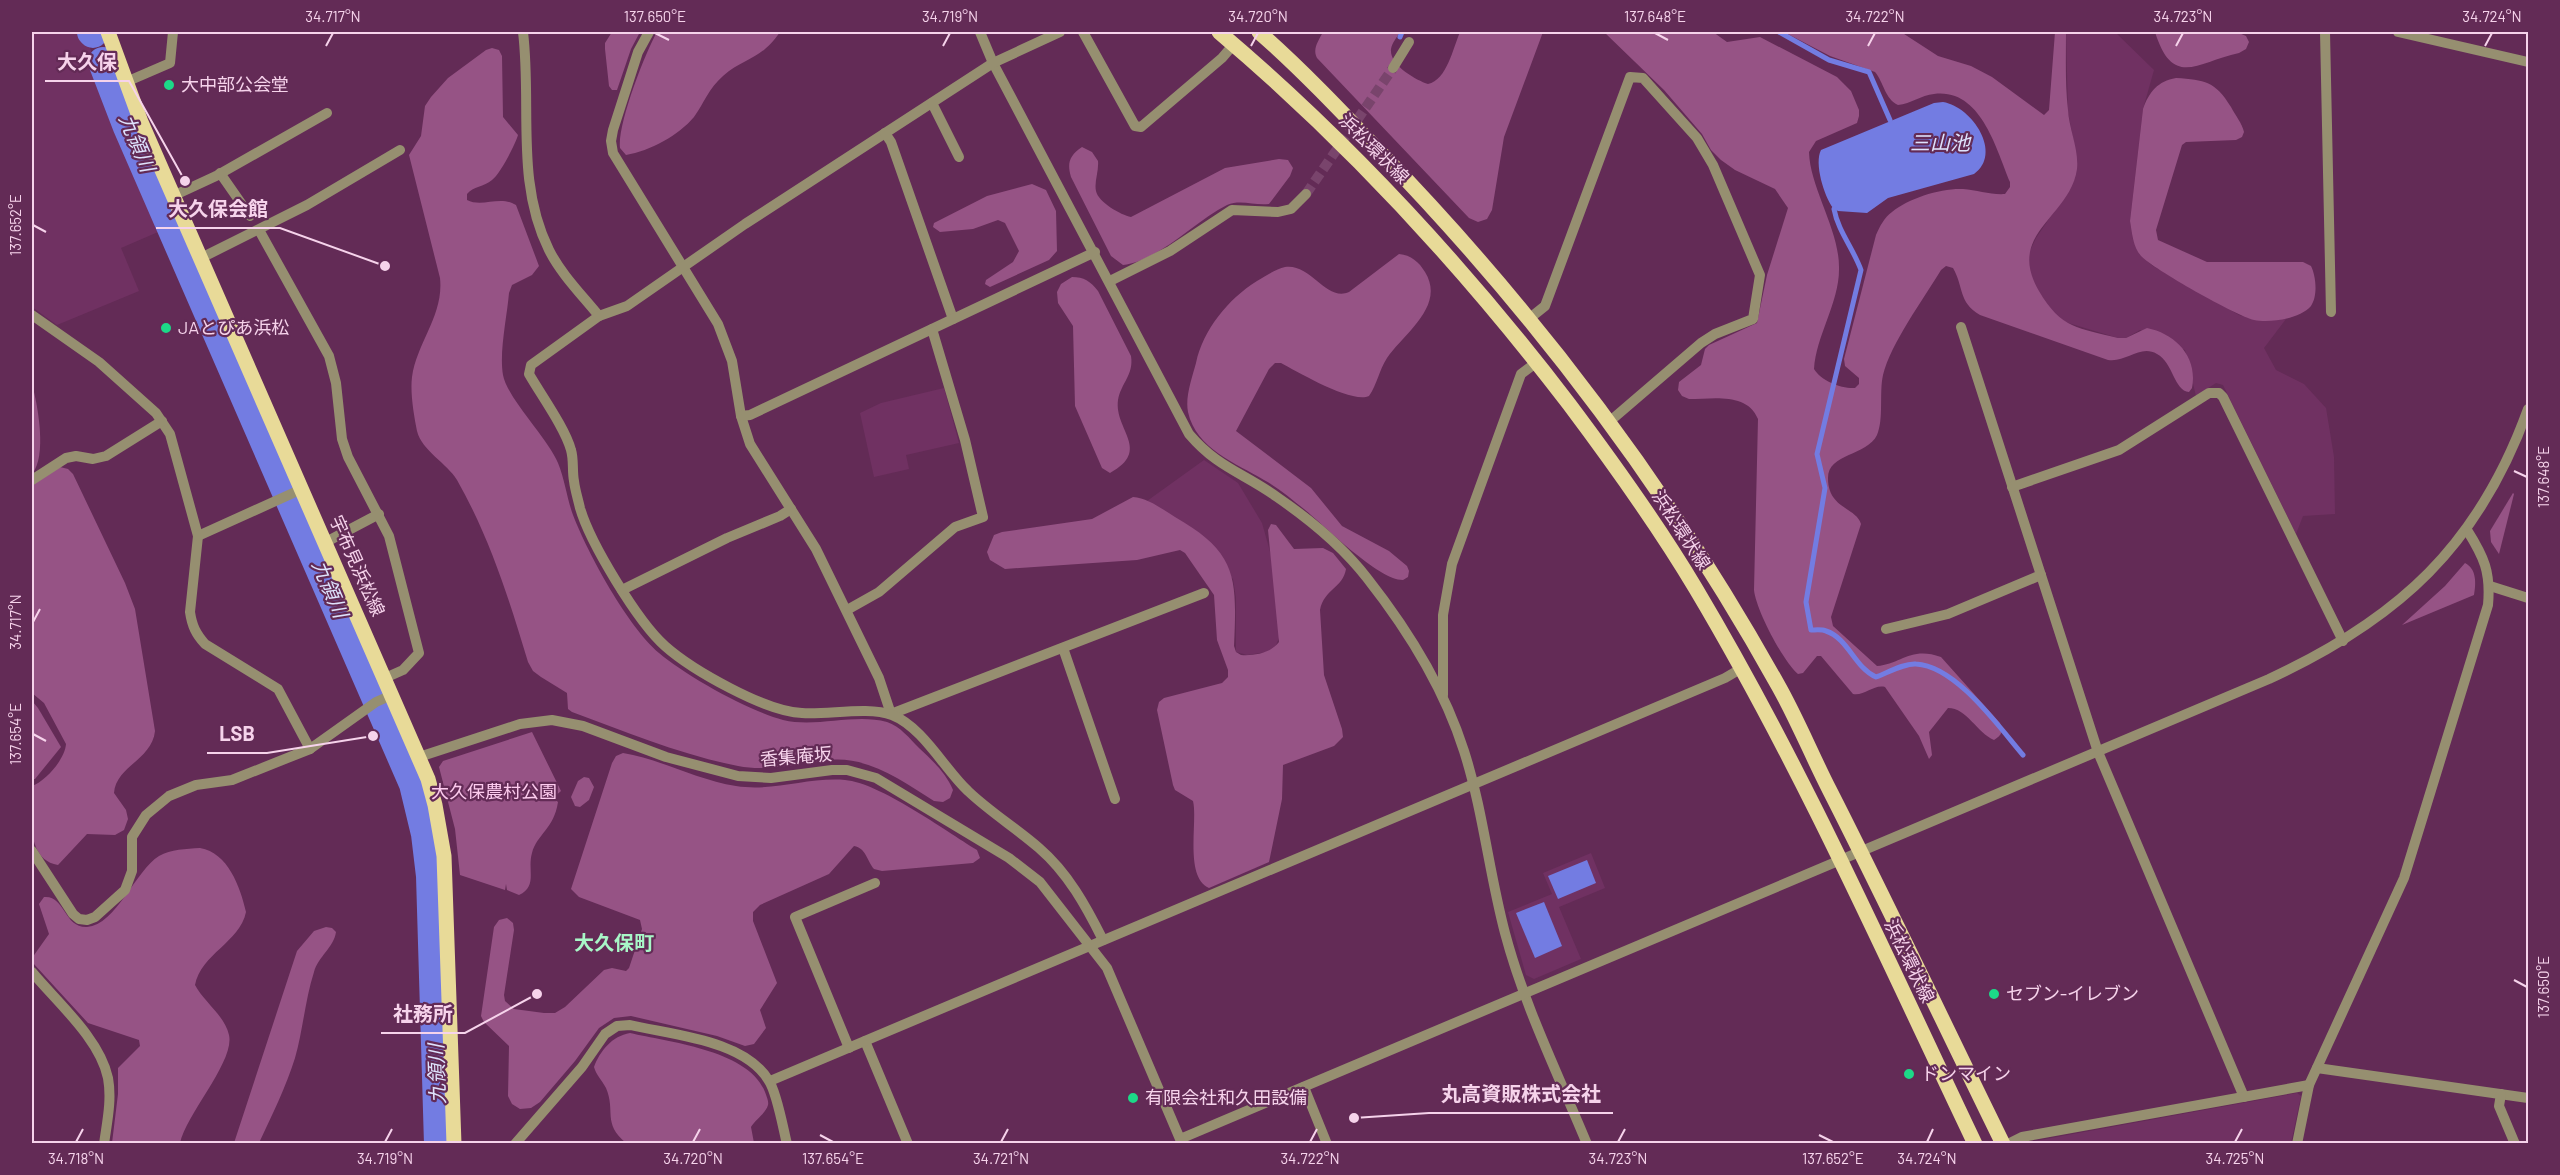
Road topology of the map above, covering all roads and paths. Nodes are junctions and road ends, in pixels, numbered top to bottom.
1 (108, 32) edge
2 (173, 32) edge
3 (523, 32) edge
4 (649, 32) edge
5 (980, 32) edge
6 (1060, 32) edge
7 (1083, 32) edge
8 (1220, 32) edge
9 (1259, 32) edge
10 (2325, 32) edge
11 (2398, 32) edge
12 (1409, 42) dead end
13 (1234, 44) junction
14 (2529, 62) edge
15 (993, 63) junction
16 (1393, 68) tunnel mouth
17 (126, 82) junction
18 (932, 103) junction
19 (327, 113) dead end
20 (885, 133) junction
21 (400, 150) dead end
22 (958, 158) dead end
23 (220, 173) junction
24 (1306, 194) tunnel mouth
25 (175, 195) junction
26 (250, 216) dead end
27 (259, 230) junction
28 (1095, 252) junction
29 (201, 258) junction
30 (684, 268) junction
31 (1110, 281) junction
32 (2331, 312) dead end
33 (32, 315) edge
34 (600, 316) junction
35 (1530, 318) junction
36 (953, 319) junction
37 (1961, 327) dead end
38 (932, 328) junction
39 (1537, 362) junction
40 (2529, 409) edge
41 (741, 416) junction
42 (162, 422) junction
43 (1609, 422) junction
44 (32, 480) edge
45 (2012, 487) junction
46 (294, 493) junction
47 (791, 509) junction
48 (379, 514) junction
49 (2467, 530) junction
50 (198, 536) junction
51 (326, 542) junction
52 (2041, 575) junction
53 (2490, 586) junction
54 (622, 590) junction
55 (1204, 593) dead end
56 (2529, 598) edge
57 (847, 610) junction
58 (1886, 629) dead end
59 (2343, 641) junction
60 (1063, 648) junction
61 (1742, 668) junction
62 (385, 678) junction
63 (1443, 696) junction
64 (384, 698) junction
65 (891, 714) junction
66 (310, 749) junction
67 (2098, 752) junction
68 (419, 757) junction
69 (1473, 784) junction
70 (1115, 799) dead end
71 (32, 851) edge
72 (1861, 852) junction
73 (1839, 861) junction
74 (875, 883) dead end
75 (1103, 940) junction
76 (1091, 946) junction
77 (32, 972) edge
78 (1524, 994) junction
79 (865, 1041) junction
80 (849, 1048) junction
81 (2317, 1068) junction
82 (770, 1081) junction
83 (2310, 1085) junction
84 (1304, 1087) junction
85 (2501, 1094) junction
86 (2244, 1096) junction
87 (2529, 1098) edge
88 (1175, 1141) edge
89 (104, 1143) edge
90 (454, 1143) edge
91 (515, 1143) edge
92 (787, 1143) edge
93 (908, 1143) edge
94 (1327, 1143) edge
95 (1587, 1143) edge
96 (1976, 1143) edge
97 (2002, 1143) edge
98 (2008, 1143) edge
99 (2297, 1143) edge
100 (2515, 1143) edge

1 - 17 main road, 宇布見浜松線
2 - 17 street
3 - 34 street
4 - 30 street
5 - 15 street
6 - 15 street
7 - 13 street
8 - 13 main road, 浜松環状線
9 - 35 main road, 浜松環状線
10 - 32 street
11 - 14 street
12 - 16 street
13 - 39 main road, 浜松環状線
15 - 18 street
15 - 28 street
17 - 25 main road, 宇布見浜松線
18 - 20 street
18 - 22 street
19 - 23 street
20 - 30 street
20 - 36 street
21 - 27 street
23 - 25 street
23 - 26 street
24 - 31 street
25 - 29 main road, 宇布見浜松線
27 - 29 street
27 - 48 street
28 - 31 street
28 - 36 street
29 - 46 main road, 宇布見浜松線
30 - 34 street
30 - 41 street
31 - 63 street
33 - 42 street
34 - 54 street
35 - 43 main road, 浜松環状線
35 - 43 street
36 - 38 street
37 - 45 street
38 - 41 street
38 - 57 street
39 - 61 main road, 浜松環状線
39 - 63 street
40 - 49 street
41 - 47 street
42 - 44 street
42 - 50 street
43 - 72 main road, 浜松環状線
45 - 52 street
45 - 59 street
46 - 50 street
46 - 51 main road, 宇布見浜松線
47 - 54 street
47 - 57 street
48 - 51 street
48 - 62 street
49 - 53 street
49 - 59 street
50 - 66 street
51 - 62 main road, 宇布見浜松線
52 - 58 street
52 - 67 street
53 - 56 street
53 - 81 street
54 - 65 street
55 - 60 street
57 - 65 street
59 - 67 street
60 - 65 street
60 - 70 street
61 - 69 street
61 - 73 main road, 浜松環状線
62 - 64 main road, 宇布見浜松線
63 - 69 street
64 - 66 street
64 - 68 main road, 宇布見浜松線
65 - 75 street
66 - 71 street
67 - 72 street
67 - 86 street
68 - 76 street, 香集庵坂
68 - 90 main road, 宇布見浜松線
69 - 75 street
69 - 78 street
72 - 73 street
72 - 97 main road, 浜松環状線
73 - 78 street
73 - 96 main road, 浜松環状線
74 - 80 street
75 - 76 street
76 - 79 street
76 - 88 street, 香集庵坂
77 - 89 street
78 - 84 street
78 - 95 street
79 - 80 street
79 - 93 street
80 - 82 street
81 - 83 street
81 - 85 street
82 - 91 street
82 - 92 street
83 - 86 street
83 - 99 street
84 - 88 street
84 - 94 street
85 - 87 street
85 - 100 street
86 - 98 street

